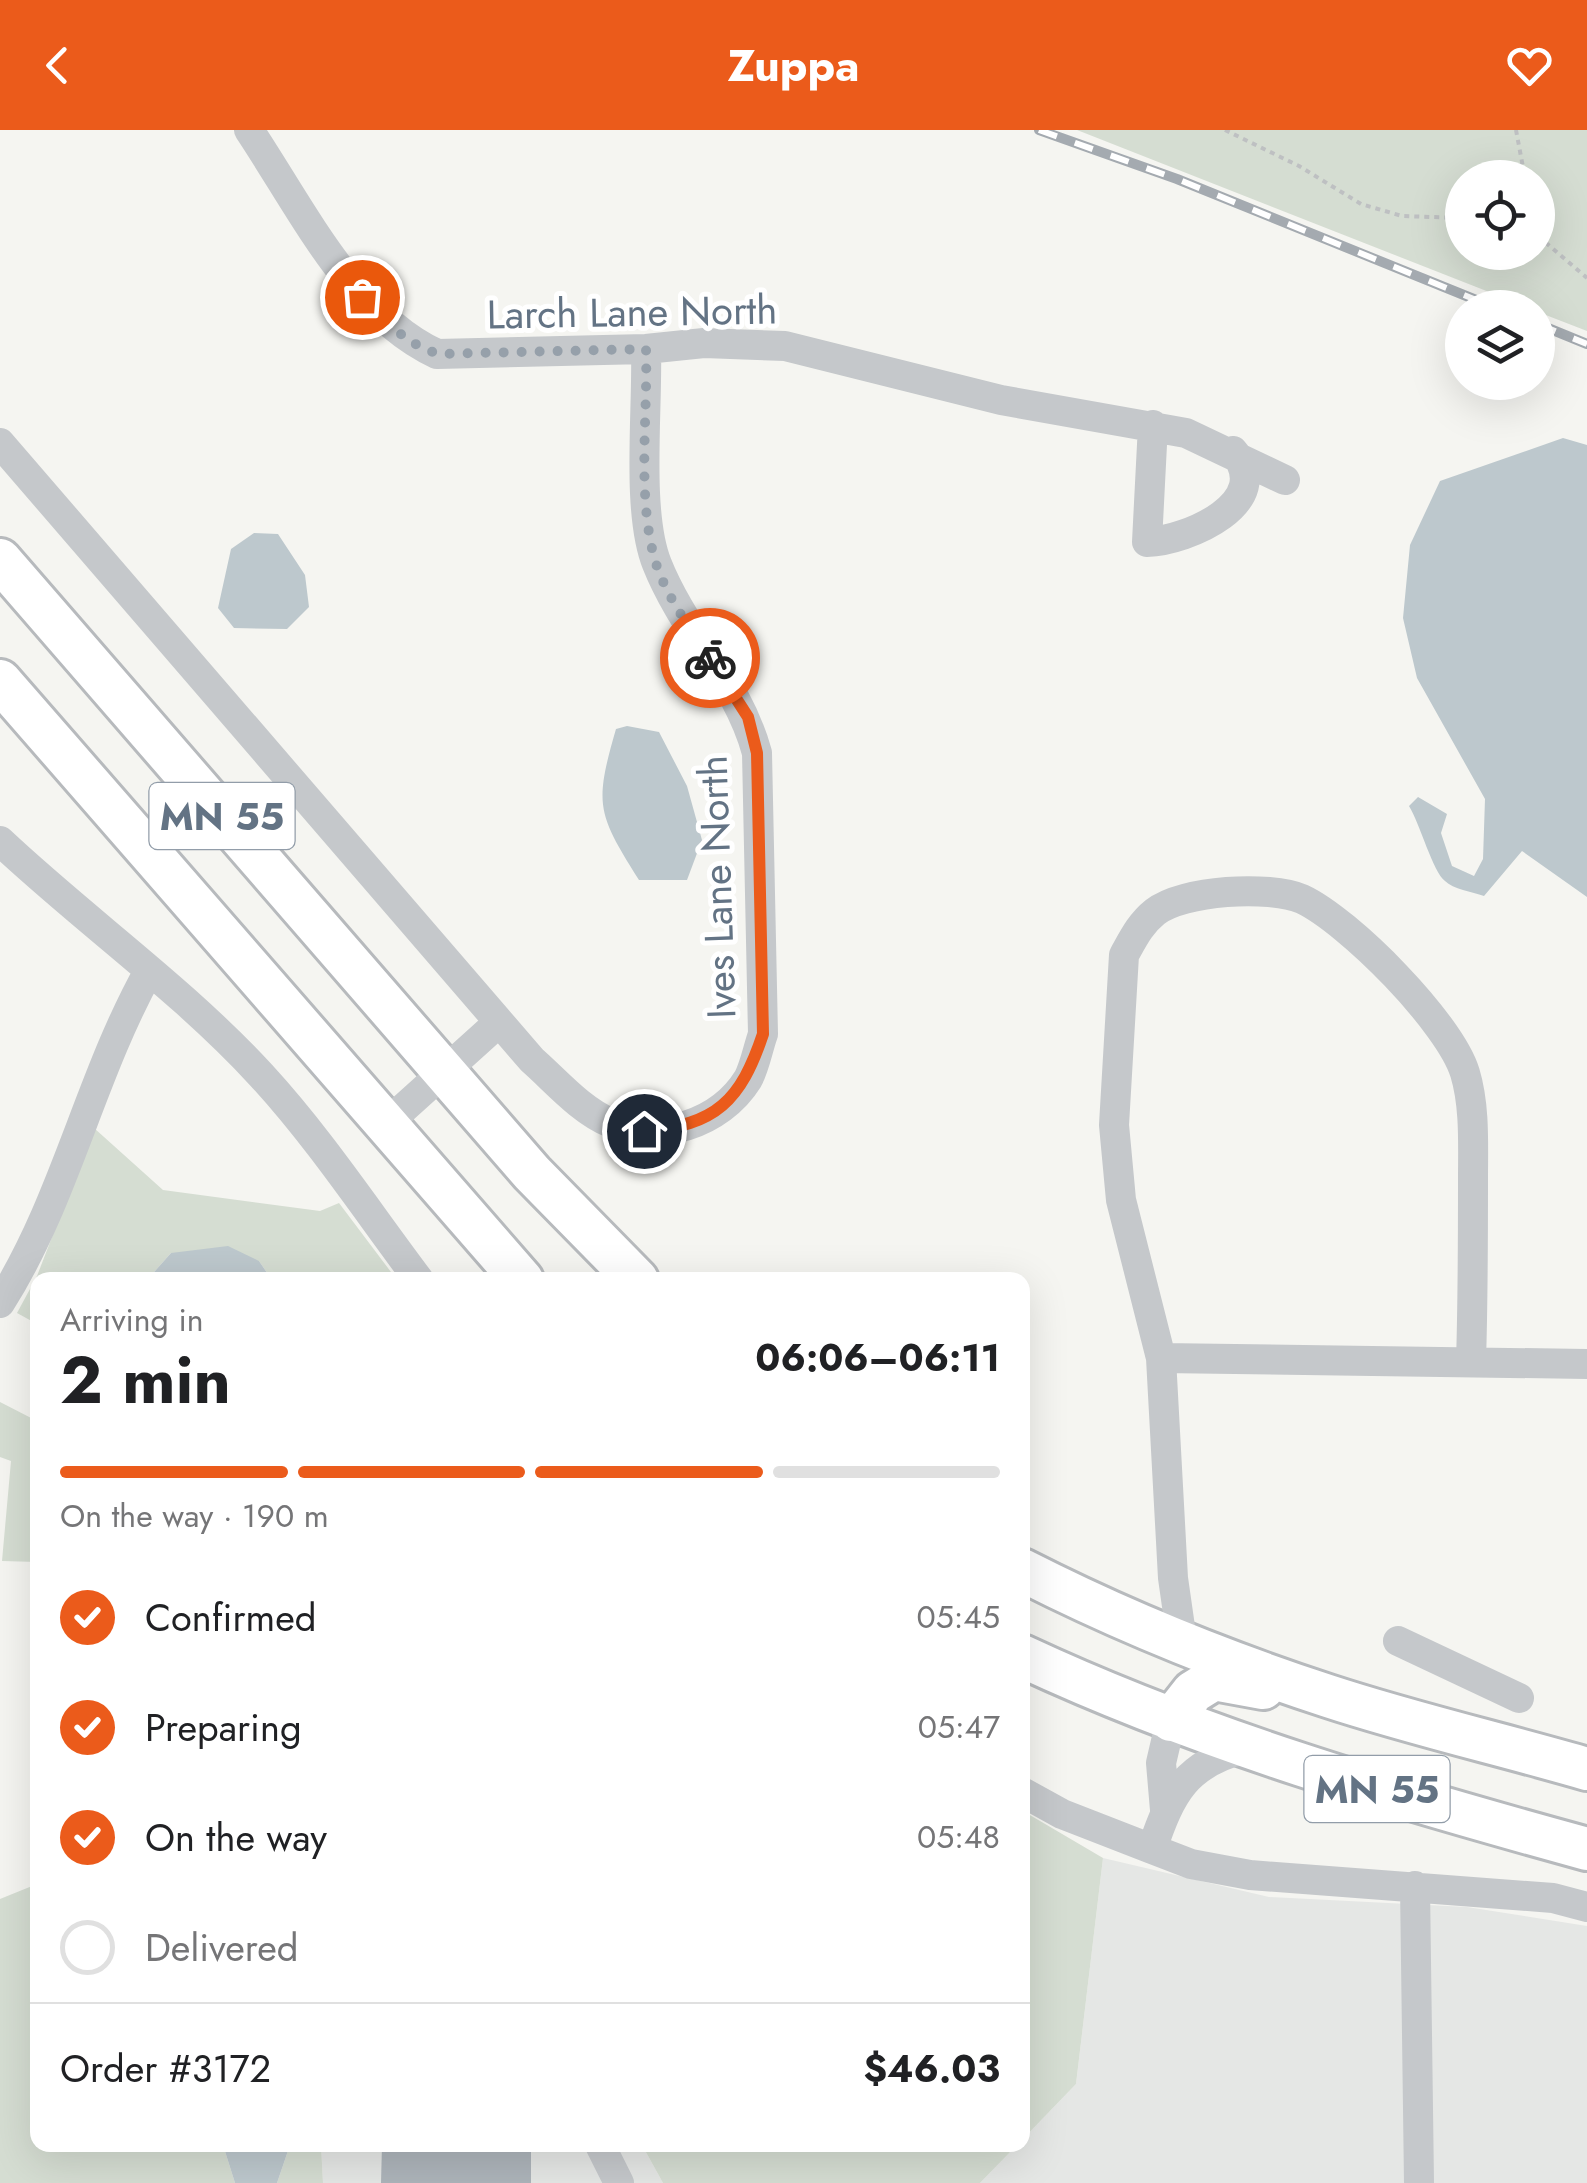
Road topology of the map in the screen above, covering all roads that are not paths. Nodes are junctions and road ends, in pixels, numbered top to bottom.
1 (249, 130) edge
2 (646, 349) junction
3 (1153, 425) junction
4 (0, 443) edge
5 (1233, 451) junction
6 (1285, 480) dead end
7 (0, 560) edge
8 (0, 681) edge
9 (0, 841) edge
10 (149, 971) junction
11 (498, 1023) junction
12 (444, 1072) junction
13 (385, 1126) junction
14 (413, 1272) edge
15 (515, 1272) edge
16 (629, 1272) edge
17 (0, 1302) edge
18 (1161, 1358) junction
19 (1471, 1361) junction
20 (1587, 1364) edge
21 (1030, 1574) edge
22 (1182, 1641) junction
23 (1398, 1641) dead end
24 (1030, 1659) edge
25 (1518, 1698) dead end
26 (1171, 1720) junction
27 (1455, 1732) junction
28 (1247, 1748) junction
29 (1587, 1769) edge
30 (1030, 1796) edge
31 (1165, 1810) junction
32 (1587, 1848) edge
33 (1152, 1849) junction
34 (1415, 1886) junction
35 (1587, 1908) edge
36 (604, 2152) edge
37 (619, 2183) edge
38 (1419, 2183) edge

1 - 2 street, Larch Lane North
2 - 3 street, Larch Lane North
2 - 11 street, Ives Lane North
3 - 5 street, Larch Lane North
3 - 5 street
4 - 11 street, Ives Lane North
5 - 6 street, Larch Lane North
7 - 12 highway, MN 55
8 - 13 highway, MN 55
9 - 10 street
10 - 14 street
10 - 17 street
11 - 12 street
12 - 13 street
12 - 16 highway, MN 55
13 - 15 highway, MN 55
18 - 19 street
18 - 19 street
18 - 22 street
19 - 20 street
21 - 22 highway, MN 55
22 - 27 highway, MN 55
23 - 25 street
24 - 26 highway, MN 55
26 - 27 highway
26 - 28 highway, MN 55
26 - 31 street
27 - 29 highway, MN 55
28 - 31 street
28 - 32 highway, MN 55
30 - 33 street
31 - 33 street
33 - 34 street
34 - 35 street
34 - 38 street
36 - 37 street

